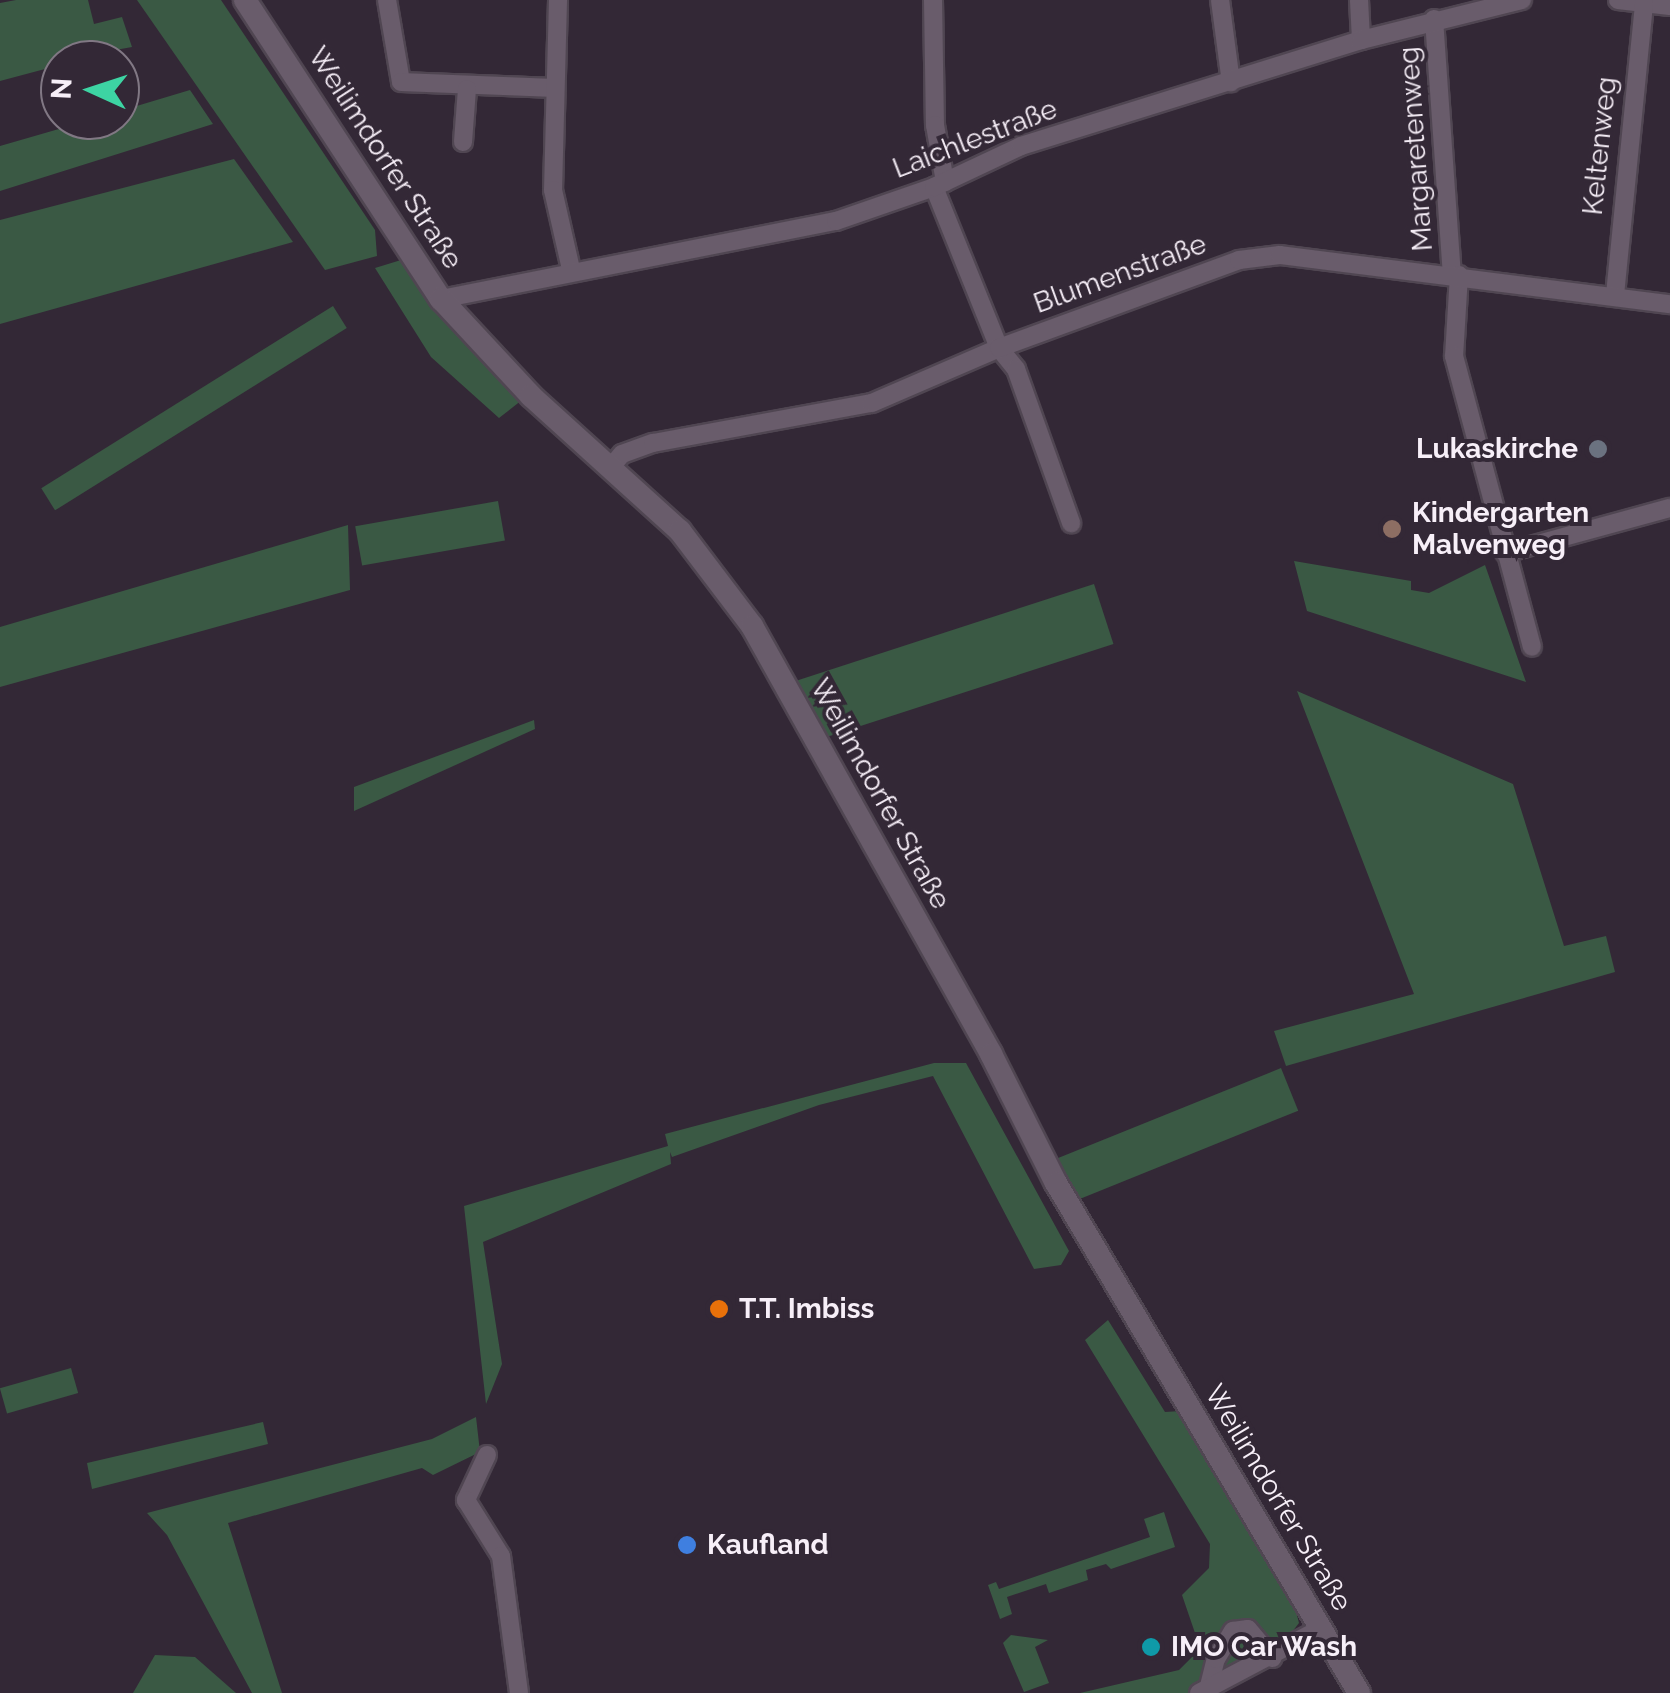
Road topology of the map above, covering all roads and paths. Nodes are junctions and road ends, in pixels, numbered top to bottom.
1 (245, 0) edge
2 (387, 0) edge
3 (558, 0) edge
4 (933, 0) edge
5 (1220, 0) edge
6 (1359, 0) edge
7 (1618, 0) edge
8 (1511, 1) edge
9 (1644, 2) junction
10 (1670, 6) edge
11 (1434, 19) junction
12 (1361, 40) junction
13 (1232, 82) junction
14 (468, 88) junction
15 (555, 88) junction
16 (463, 142) dead end
17 (939, 185) junction
18 (571, 269) junction
19 (1455, 275) junction
20 (1615, 296) junction
21 (442, 298) junction
22 (1670, 304) edge
23 (999, 348) junction
24 (611, 467) junction
25 (1670, 508) edge
26 (1071, 522) dead end
27 (1504, 553) junction
28 (1532, 647) dead end
29 (487, 1454) dead end
30 (1322, 1628) junction
31 (1272, 1658) junction
32 (1203, 1691) edge
33 (519, 1693) edge
34 (1359, 1693) edge

1 - 21 main road, Weilimdorfer Straße
2 - 14 street
3 - 15 street
4 - 17 street
5 - 13 street
6 - 12 street
7 - 9 street
8 - 11 street, Laichlestraße
9 - 10 street
9 - 20 street, Keltenweg
11 - 12 street, Laichlestraße
11 - 19 street, Margaretenweg
12 - 13 street, Laichlestraße
13 - 17 street, Laichlestraße
14 - 15 street
14 - 16 street
15 - 18 street
17 - 18 street, Laichlestraße
17 - 23 street
18 - 21 street, Laichlestraße
19 - 20 street, Blumenstraße
19 - 23 street, Blumenstraße
19 - 27 street, Margaretenweg
20 - 22 street, Blumenstraße
21 - 24 main road, Weilimdorfer Straße
23 - 24 street, Blumenstraße
23 - 26 street
24 - 30 main road, Weilimdorfer Straße
25 - 27 street
27 - 28 street, Margaretenweg
29 - 33 street
30 - 31 street
30 - 34 main road, Weilimdorfer Straße
31 - 32 street
31 - 32 street

